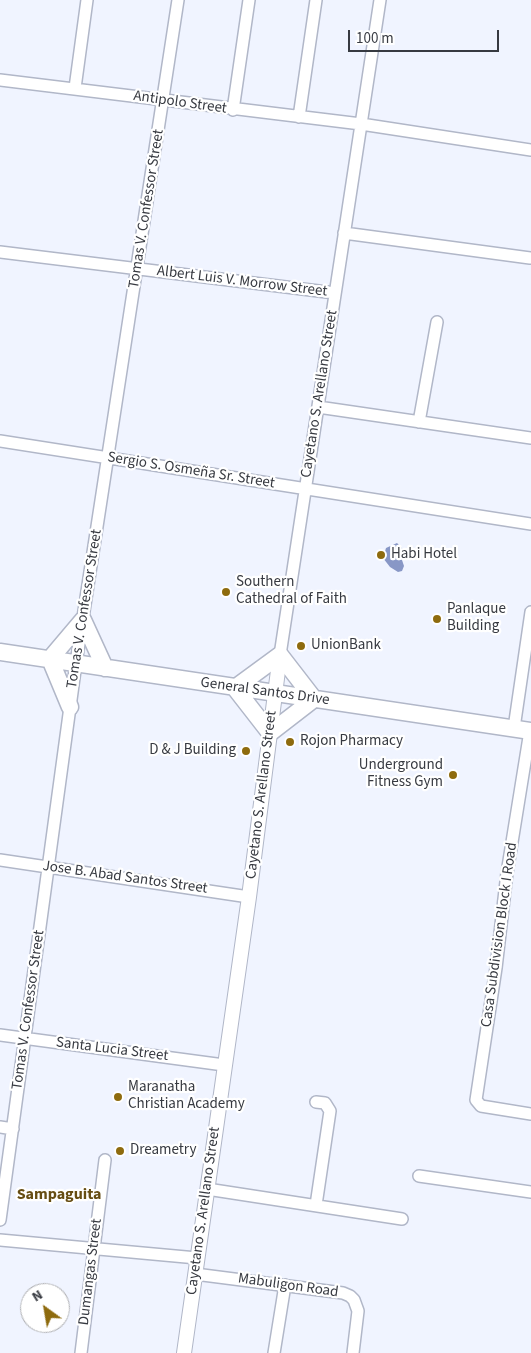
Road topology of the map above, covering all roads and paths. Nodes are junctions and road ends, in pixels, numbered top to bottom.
1 (87, 0) edge
2 (178, 0) edge
3 (248, 0) edge
4 (316, 0) edge
5 (380, 0) edge
6 (0, 80) edge
7 (75, 88) junction
8 (164, 101) junction
9 (233, 110) junction
10 (299, 117) junction
11 (361, 124) junction
12 (531, 150) edge
13 (344, 233) junction
14 (0, 252) edge
15 (530, 258) edge
16 (137, 270) junction
17 (335, 293) junction
18 (437, 322) dead end
19 (318, 407) junction
20 (419, 422) junction
21 (531, 438) edge
22 (0, 441) edge
23 (108, 458) junction
24 (305, 489) junction
25 (531, 524) edge
26 (531, 612) edge
27 (83, 620) junction
28 (0, 652) edge
29 (280, 654) junction
30 (50, 659) junction
31 (76, 663) junction
32 (105, 668) junction
33 (236, 688) junction
34 (274, 694) junction
35 (314, 699) junction
36 (70, 707) junction
37 (525, 730) edge
38 (270, 734) junction
39 (0, 860) edge
40 (48, 867) junction
41 (249, 897) junction
42 (0, 1035) edge
43 (25, 1039) junction
44 (224, 1065) junction
45 (316, 1102) dead end
46 (531, 1114) edge
47 (0, 1127) edge
48 (12, 1129) junction
49 (105, 1160) dead end
50 (419, 1176) dead end
51 (208, 1189) junction
52 (531, 1192) edge
53 (316, 1205) junction
54 (402, 1219) dead end
55 (0, 1220) edge
56 (0, 1240) edge
57 (93, 1247) junction
58 (197, 1258) junction
59 (195, 1274) junction
60 (285, 1285) junction
61 (81, 1353) edge
62 (184, 1353) edge
63 (274, 1353) edge
64 (353, 1353) edge

1 - 7 street
2 - 8 street, Tomas V. Confessor Street
3 - 9 street
4 - 10 street
5 - 11 street, Cayetano S. Arellano Street
6 - 7 street, Antipolo Street
7 - 8 street, Antipolo Street
8 - 9 street, Antipolo Street
8 - 16 street, Tomas V. Confessor Street
9 - 10 street, Antipolo Street
10 - 11 street, Antipolo Street
11 - 12 street, Antipolo Street
11 - 13 street, Cayetano S. Arellano Street
13 - 15 street
13 - 17 street, Cayetano S. Arellano Street
14 - 16 street, Albert Luis V. Morrow Street
16 - 17 street, Albert Luis V. Morrow Street
16 - 23 street, Tomas V. Confessor Street
17 - 19 street, Cayetano S. Arellano Street
18 - 20 street
19 - 20 street
19 - 24 street, Cayetano S. Arellano Street
20 - 21 street
22 - 23 street, Sergio S. Osmeña Sr. Street
23 - 24 street, Sergio S. Osmeña Sr. Street
23 - 27 street, Tomas V. Confessor Street
24 - 25 street, Sergio S. Osmeña Sr. Street
24 - 29 street, Cayetano S. Arellano Street
26 - 37 street, Casa Subdivision Block I Road
27 - 30 highway
27 - 31 street, Tomas V. Confessor Street
27 - 32 highway
28 - 30 highway, General Santos Drive
29 - 33 highway
29 - 34 main road, Cayetano S. Arellano Street
29 - 35 highway
30 - 31 highway, General Santos Drive
30 - 36 highway
31 - 32 highway, General Santos Drive
31 - 36 street, Tomas V. Confessor Street
32 - 33 highway, General Santos Drive
33 - 34 highway, General Santos Drive
33 - 38 highway
34 - 35 highway, General Santos Drive
34 - 38 main road, Cayetano S. Arellano Street
35 - 37 highway, General Santos Drive
35 - 38 highway
36 - 40 street, Tomas V. Confessor Street
37 - 46 street, Casa Subdivision Block I Road
38 - 41 main road, Cayetano S. Arellano Street
39 - 40 street, Jose B. Abad Santos Street
40 - 41 street, Jose B. Abad Santos Street
40 - 43 street, Tomas V. Confessor Street
41 - 44 main road, Cayetano S. Arellano Street
42 - 43 street, Santa Lucia Street
43 - 44 street, Santa Lucia Street
43 - 48 street, Tomas V. Confessor Street
44 - 51 main road, Cayetano S. Arellano Street
45 - 53 street
47 - 48 street
48 - 55 street, Tomas V. Confessor Street
49 - 57 street, Dumangas Street
50 - 52 street
51 - 53 street
51 - 58 main road, Cayetano S. Arellano Street
53 - 54 street
56 - 57 street
57 - 58 street
57 - 61 street, Dumangas Street
58 - 59 main road, Cayetano S. Arellano Street
59 - 60 street, Mabuligon Road
59 - 62 main road, Cayetano S. Arellano Street
60 - 63 street
60 - 64 street, Mabuligon Road

